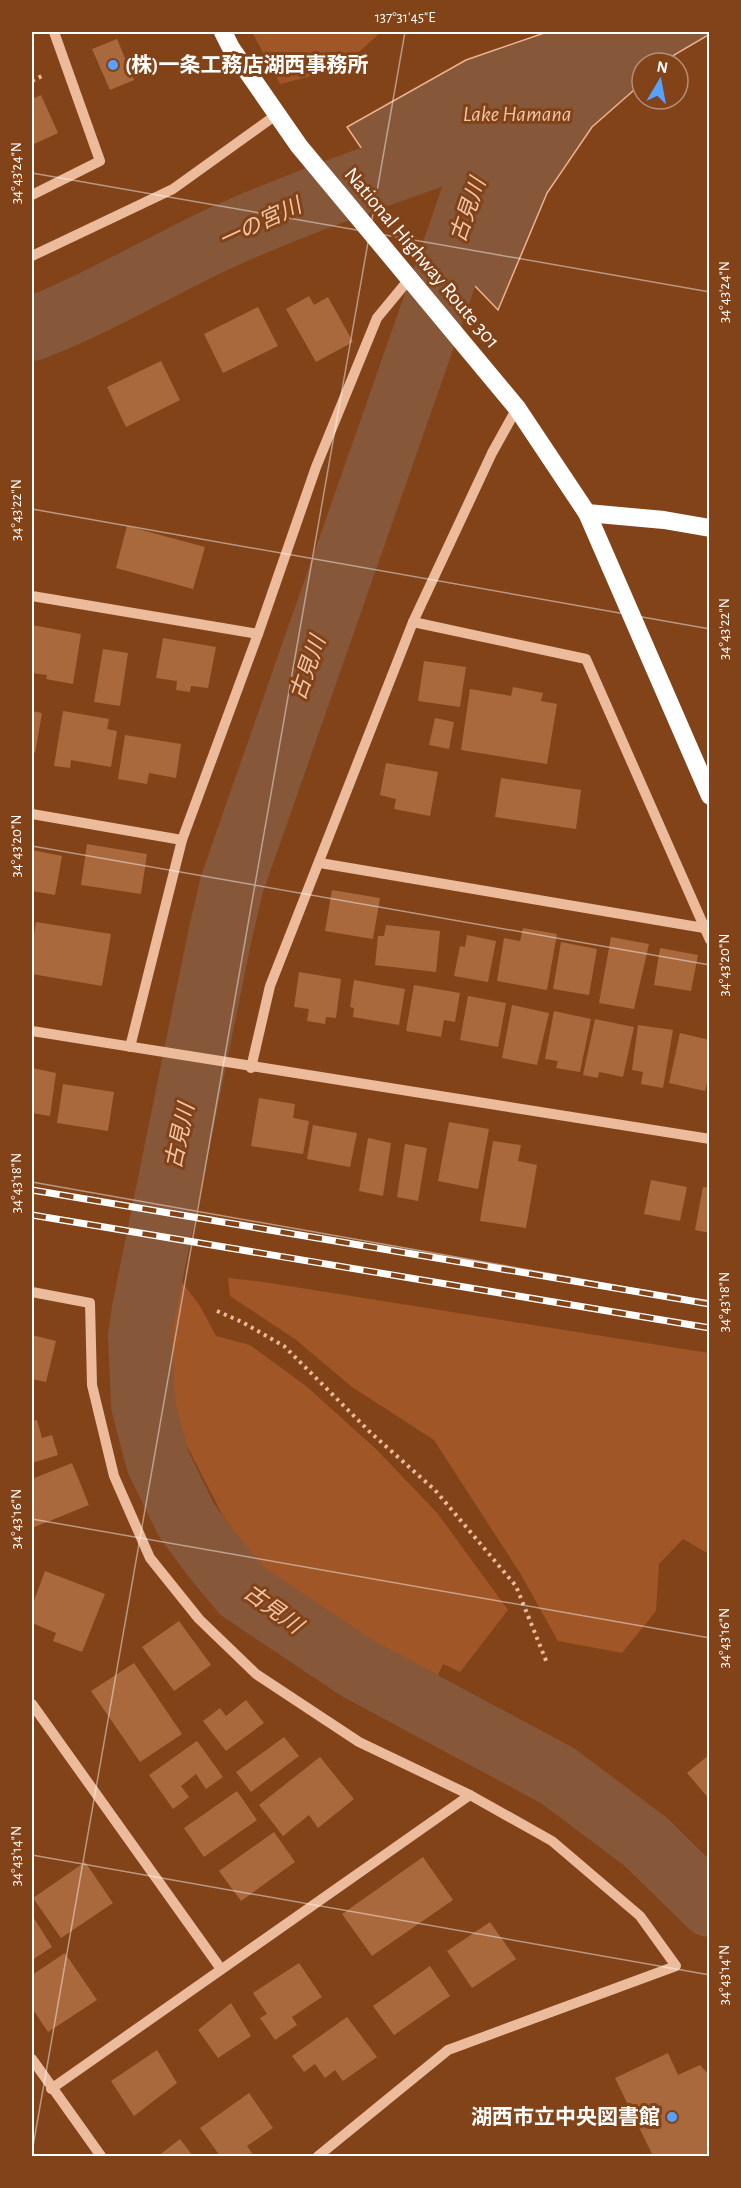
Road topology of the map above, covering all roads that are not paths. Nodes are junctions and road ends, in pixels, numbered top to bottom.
1 (54, 32) edge
2 (222, 32) edge
3 (276, 115) junction
4 (32, 195) edge
5 (32, 256) edge
6 (415, 285) junction
7 (517, 408) junction
8 (587, 513) junction
9 (710, 528) edge
10 (32, 596) edge
11 (413, 622) junction
12 (258, 634) junction
13 (710, 796) edge
14 (32, 814) edge
15 (182, 840) junction
16 (320, 863) junction
17 (704, 928) junction
18 (710, 940) edge
19 (32, 1031) edge
20 (130, 1047) junction
21 (251, 1068) junction
22 (710, 1139) edge
23 (32, 1292) edge
24 (32, 1704) edge
25 (470, 1796) junction
26 (221, 1969) junction
27 (32, 2059) edge
28 (51, 2089) junction
29 (100, 2157) edge
30 (318, 2157) edge

1 - 4 street
2 - 3 highway, National Highway Route 301
3 - 5 street
3 - 6 highway, National Highway Route 301
6 - 7 highway, National Highway Route 301
6 - 12 street
7 - 8 highway, National Highway Route 301
7 - 11 street
8 - 9 highway
8 - 13 highway, National Highway Route 301
10 - 12 street
11 - 16 street
11 - 17 street
12 - 15 street
14 - 15 street
15 - 20 street
16 - 17 street
16 - 21 street
17 - 18 street
19 - 20 street
20 - 21 street
21 - 22 street
23 - 25 street
24 - 26 street
25 - 26 street
25 - 30 street
26 - 28 street
27 - 28 street
28 - 29 street

